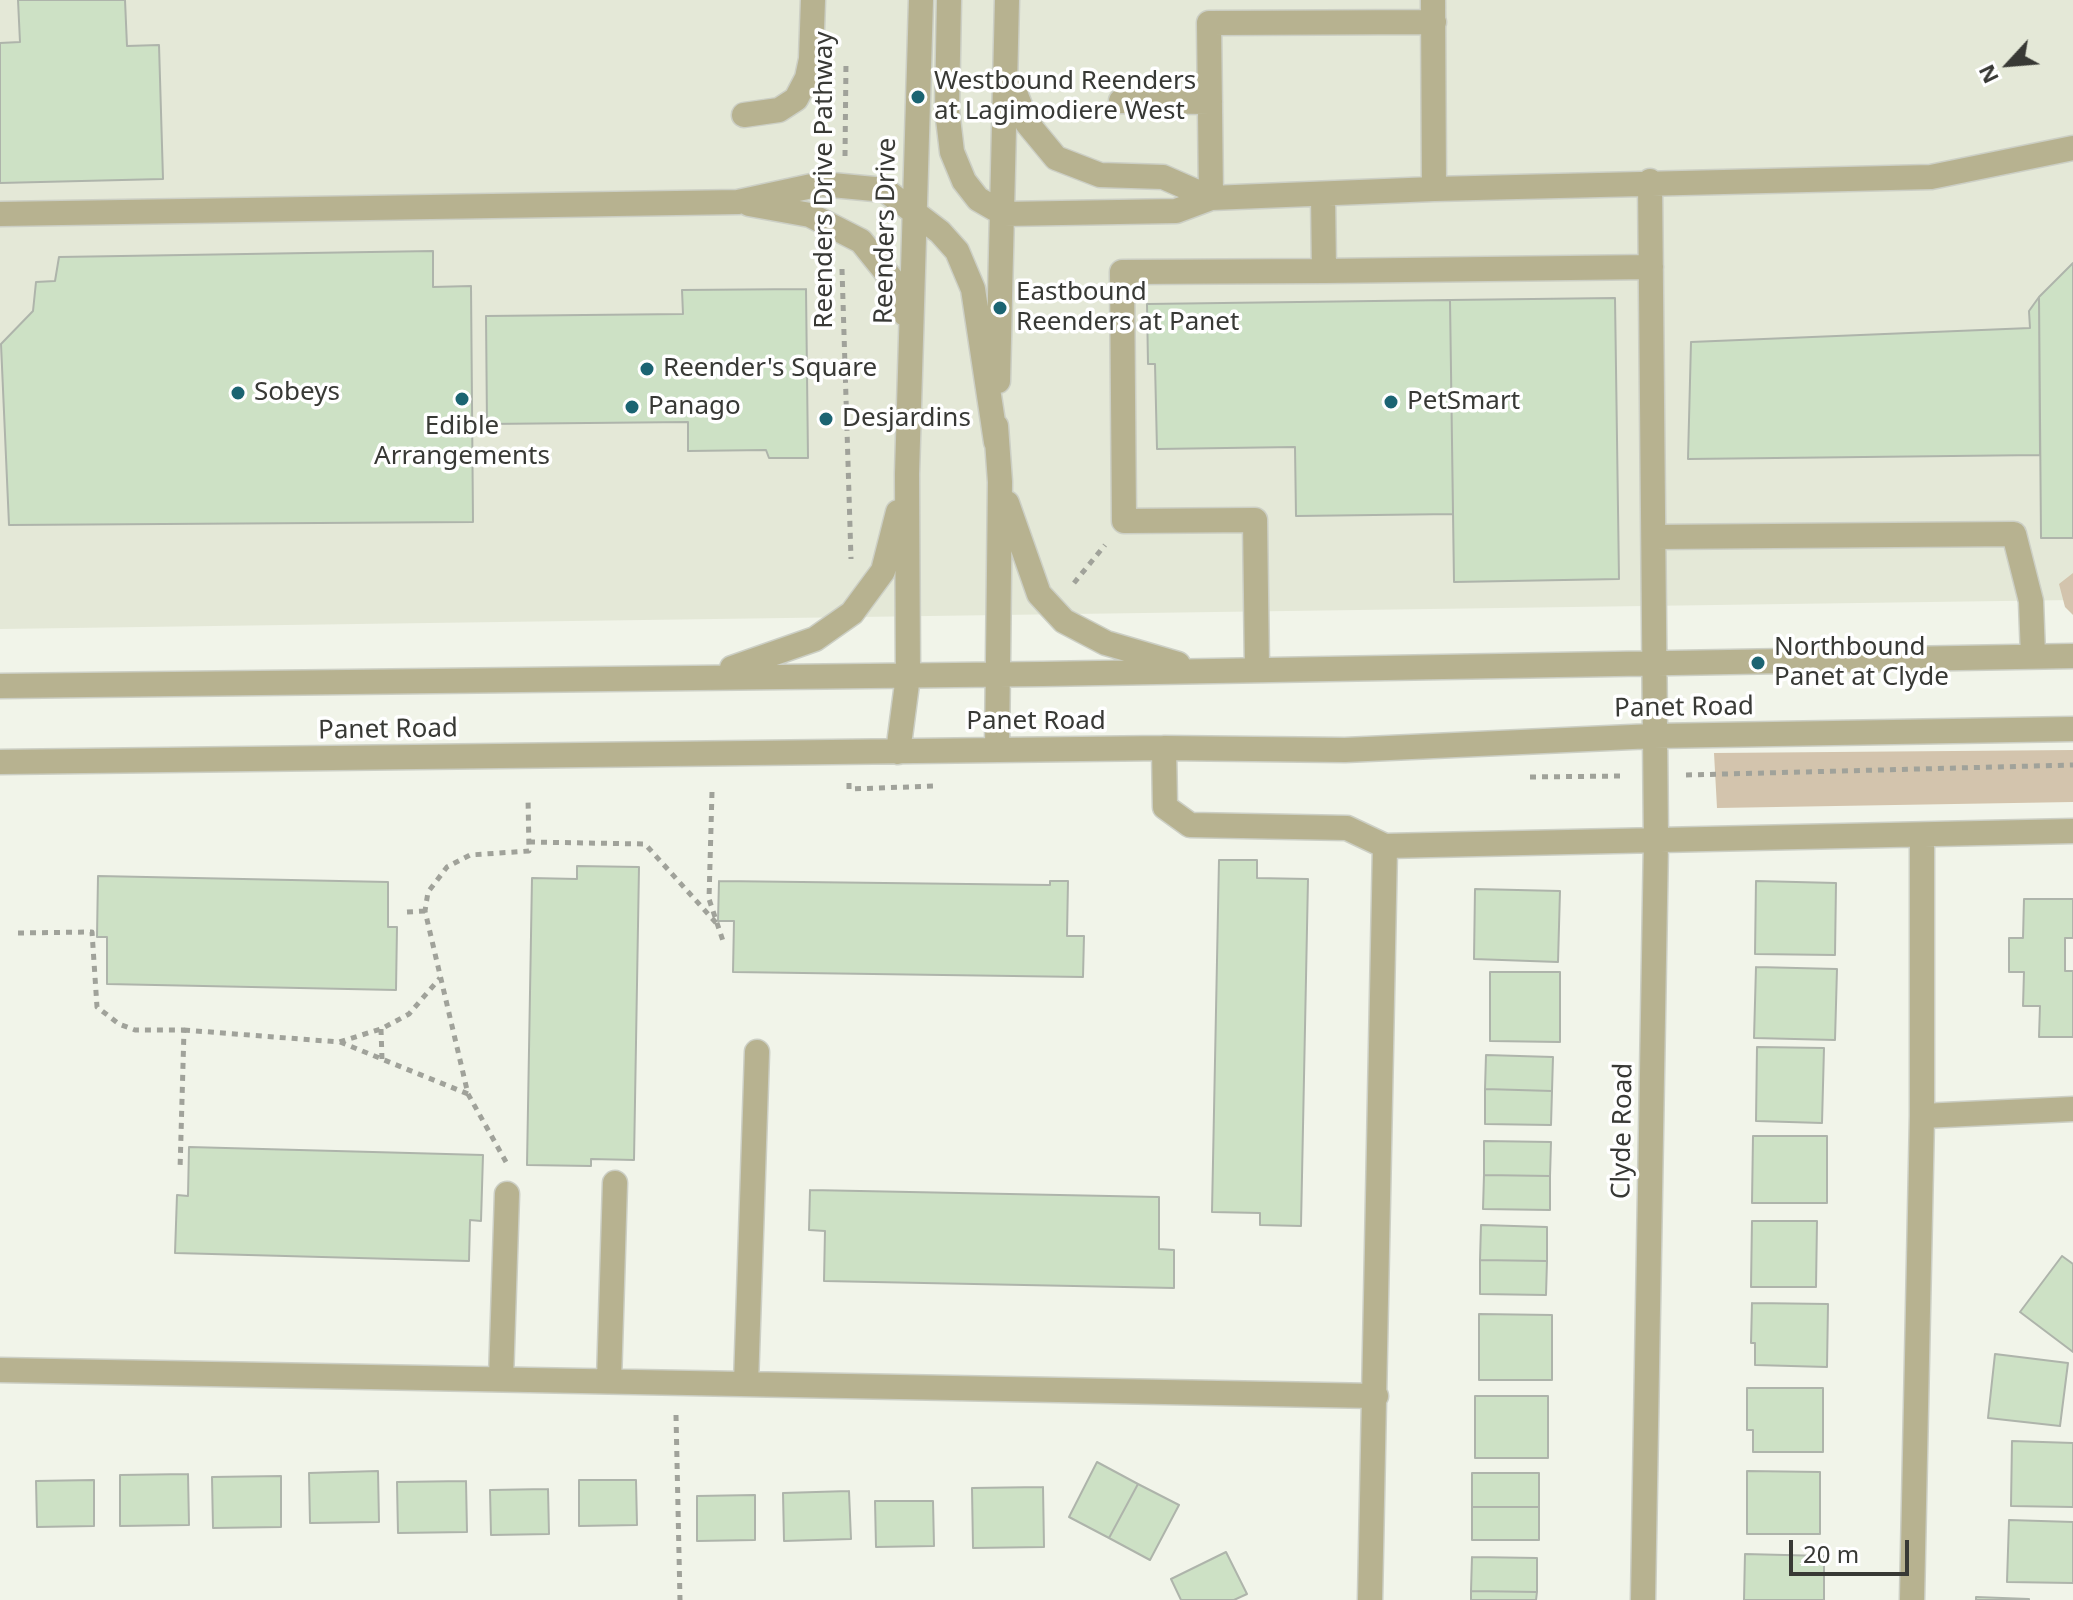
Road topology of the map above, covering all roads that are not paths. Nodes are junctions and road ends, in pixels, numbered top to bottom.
1 (813, 0) edge
2 (921, 0) edge
3 (949, 0) edge
4 (1007, 0) edge
5 (1434, 11) edge
6 (1007, 67) junction
7 (1121, 101) dead end
8 (1210, 102) junction
9 (744, 115) dead end
10 (2073, 148) edge
11 (1650, 181) junction
12 (1434, 189) junction
13 (1323, 194) junction
14 (1211, 198) junction
15 (738, 202) junction
16 (913, 213) junction
17 (0, 214) edge
18 (1004, 214) junction
19 (1651, 267) junction
20 (1324, 271) junction
21 (911, 353) junction
22 (996, 442) junction
23 (907, 474) junction
24 (1000, 482) junction
25 (1655, 537) junction
26 (2033, 656) junction
27 (2073, 656) edge
28 (1656, 663) junction
29 (1257, 669) junction
30 (1197, 670) junction
31 (999, 673) junction
32 (908, 676) junction
33 (700, 677) junction
34 (0, 686) edge
35 (2073, 729) edge
36 (1654, 736) junction
37 (1164, 748) junction
38 (997, 750) junction
39 (898, 752) junction
40 (0, 762) edge
41 (2073, 831) edge
42 (1922, 835) junction
43 (1656, 841) junction
44 (1385, 846) junction
45 (757, 1052) dead end
46 (2073, 1109) edge
47 (1922, 1116) junction
48 (615, 1183) dead end
49 (507, 1194) dead end
50 (0, 1370) edge
51 (501, 1379) junction
52 (609, 1381) junction
53 (746, 1384) junction
54 (1376, 1396) junction
55 (1370, 1600) edge
56 (1643, 1600) edge
57 (1912, 1600) edge

1 - 9 street
2 - 16 street, Reenders Drive
3 - 18 street
4 - 6 street
5 - 8 street
5 - 12 street
6 - 14 street
6 - 18 street
7 - 8 street
8 - 14 street
10 - 11 street
11 - 12 street
11 - 19 street, Clyde Road
12 - 13 street
13 - 14 street
13 - 20 street
14 - 18 street
15 - 16 street
15 - 17 street
15 - 21 street
16 - 21 street, Reenders Drive
16 - 22 street
18 - 22 street
19 - 20 street
19 - 25 street, Clyde Road
20 - 29 street
21 - 23 street, Reenders Drive
22 - 24 street
23 - 32 street, Reenders Drive
23 - 33 street
24 - 30 street
24 - 31 street
25 - 26 street
25 - 28 street, Clyde Road
26 - 27 street, Panet Road
26 - 28 street, Panet Road
28 - 29 street, Panet Road
28 - 36 street, Clyde Road
29 - 30 street, Panet Road
30 - 31 street, Panet Road
31 - 32 street, Panet Road
31 - 38 street
32 - 33 street, Panet Road
32 - 39 street, Reenders Drive
33 - 34 street, Panet Road
35 - 36 street, Panet Road
36 - 37 street, Panet Road
36 - 43 street, Clyde Road
37 - 38 street, Panet Road
37 - 44 street
38 - 39 street, Panet Road
39 - 40 street, Panet Road
41 - 42 street
42 - 43 street
42 - 47 street
43 - 44 street
43 - 56 street, Clyde Road
44 - 54 street
45 - 53 street
46 - 47 street
47 - 57 street
48 - 52 street
49 - 51 street
50 - 51 street
51 - 52 street
52 - 53 street
53 - 54 street
54 - 55 street

